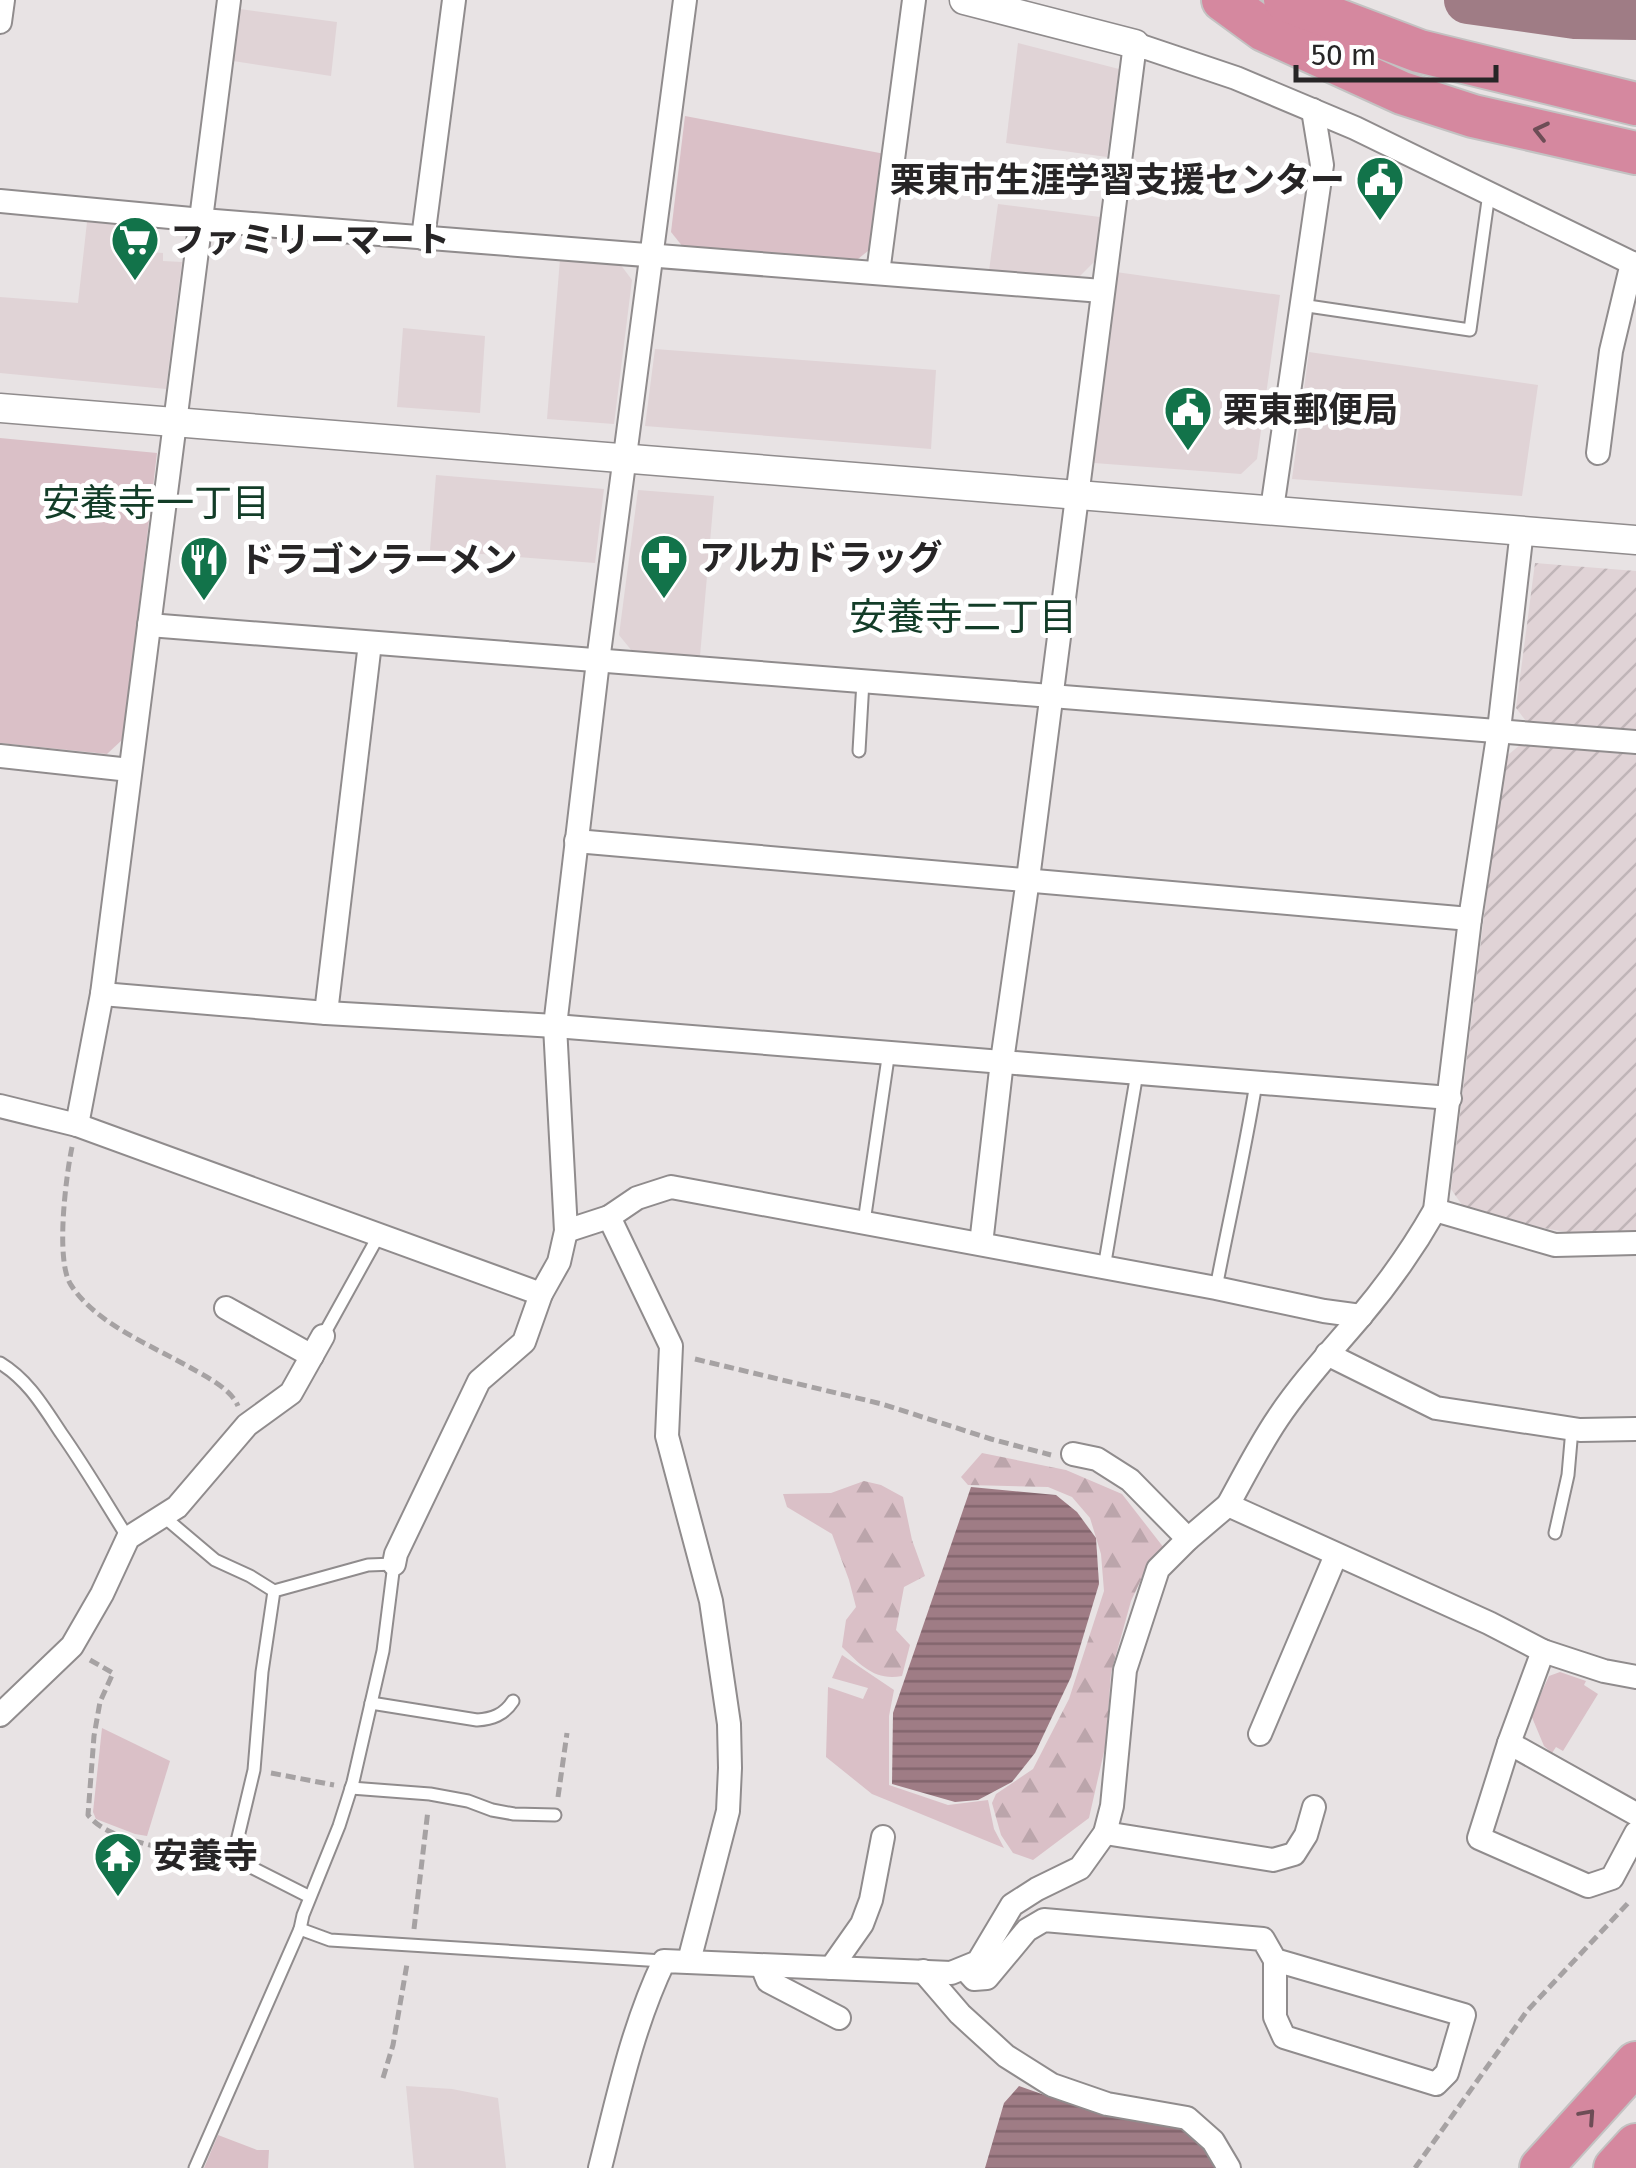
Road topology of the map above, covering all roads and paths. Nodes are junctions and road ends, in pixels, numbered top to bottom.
1 (3, 0) edge
2 (229, 0) edge
3 (454, 0) edge
4 (685, 0) edge
5 (914, 0) edge
6 (964, 0) edge
7 (1223, 0) edge
8 (1286, 0) edge
9 (0, 22) edge
10 (1327, 23) edge
11 (1134, 44) junction
12 (1636, 104) edge
13 (1313, 110) junction
14 (1636, 153) edge
15 (1488, 193) junction
16 (0, 201) edge
17 (202, 220) junction
18 (424, 238) junction
19 (651, 255) junction
20 (1634, 264) edge
21 (878, 273) junction
22 (1102, 291) junction
23 (1302, 304) junction
24 (0, 408) edge
25 (174, 424) junction
26 (1598, 453) dead end
27 (625, 457) junction
28 (1076, 494) junction
29 (1272, 509) junction
30 (1522, 530) junction
31 (1636, 540) edge
32 (150, 625) junction
33 (370, 643) junction
34 (598, 661) junction
35 (863, 681) junction
36 (1051, 696) junction
37 (1499, 730) junction
38 (1636, 742) edge
39 (859, 751) dead end
40 (0, 756) edge
41 (130, 770) junction
42 (576, 841) junction
43 (1028, 879) junction
44 (1470, 919) junction
45 (102, 994) junction
46 (326, 1013) junction
47 (555, 1026) junction
48 (889, 1051) junction
49 (1002, 1061) junction
50 (1137, 1072) junction
51 (1256, 1083) junction
52 (1450, 1098) junction
53 (0, 1106) edge
54 (77, 1124) junction
55 (1435, 1210) junction
56 (610, 1217) junction
57 (864, 1222) junction
58 (566, 1231) junction
59 (379, 1235) junction
60 (1636, 1243) edge
61 (982, 1244) junction
62 (1104, 1268) junction
63 (1216, 1288) junction
64 (541, 1294) junction
65 (226, 1308) dead end
66 (1361, 1316) junction
67 (317, 1346) junction
68 (671, 1354) junction
69 (1327, 1354) junction
70 (0, 1363) edge
71 (247, 1425) junction
72 (1572, 1429) junction
73 (1636, 1429) edge
74 (1073, 1454) joint
75 (1228, 1506) junction
76 (163, 1516) junction
77 (1555, 1533) dead end
78 (128, 1538) junction
79 (1188, 1539) junction
80 (1336, 1555) junction
81 (394, 1564) junction
82 (274, 1591) junction
83 (72, 1646) junction
84 (1544, 1651) junction
85 (1636, 1677) edge
86 (513, 1702) dead end
87 (371, 1703) junction
88 (0, 1715) edge
89 (567, 1733) dead end
90 (1260, 1734) dead end
91 (1510, 1743) junction
92 (254, 1770) junction
93 (352, 1788) junction
94 (430, 1794) junction
95 (1314, 1807) dead end
96 (1636, 1814) edge
97 (556, 1815) joint
98 (1636, 1832) edge
99 (1105, 1833) junction
100 (883, 1838) dead end
101 (233, 1858) junction
102 (310, 1897) junction
103 (1630, 1901) dead end
104 (300, 1929) junction
105 (411, 1946) junction
106 (1275, 1960) junction
107 (664, 1961) junction
108 (689, 1961) junction
109 (762, 1966) junction
110 (831, 1968) junction
111 (965, 1969) junction
112 (923, 1971) junction
113 (839, 2018) dead end
114 (1636, 2063) edge
115 (383, 2078) dead end
116 (1636, 2145) edge
117 (195, 2168) edge
118 (600, 2168) edge
119 (1229, 2168) edge
120 (1414, 2168) edge
121 (1540, 2168) edge
122 (1615, 2168) edge

1 - 9 street
2 - 17 street
3 - 18 street
4 - 19 street
5 - 21 street
6 - 11 street
7 - 10 highway
8 - 10 highway
10 - 12 highway
14 -> 10 highway
11 - 13 street
11 - 22 street
13 - 15 street
13 - 23 street
15 - 20 street
15 - 23 lane
16 - 17 street
17 - 18 street
17 - 25 street
18 - 19 street
19 - 21 street
19 - 27 street
20 - 26 street
21 - 22 street
22 - 28 street
23 - 29 street
24 - 25 street
25 - 27 street
25 - 32 street
27 - 28 street
27 - 34 street
28 - 29 street
28 - 36 street
29 - 30 street
30 - 31 street
30 - 37 street
32 - 33 street
32 - 41 street
33 - 34 street
33 - 46 street
34 - 35 street
34 - 42 street
35 - 36 street
35 - 39 lane
36 - 37 street
36 - 43 street
37 - 38 street
37 - 44 street
40 - 41 street
41 - 45 street
42 - 43 street
42 - 47 street
43 - 44 street
43 - 49 street
44 - 52 street
45 - 46 street
45 - 54 street
46 - 47 street
47 - 48 street
47 - 58 street
48 - 49 street
48 - 57 lane
49 - 50 street
49 - 61 street
50 - 51 street
50 - 62 lane
51 - 52 street
51 - 63 lane
52 - 55 street
53 - 54 street
54 - 59 street
54 - 71 path
55 - 60 street
55 - 66 street
56 - 57 street
56 - 58 street
56 - 68 street
57 - 61 street
58 - 64 street
59 - 64 street
59 - 67 lane
61 - 62 street
62 - 63 street
63 - 66 street
64 - 81 street
65 - 67 street
66 - 69 street
67 - 71 street
68 - 74 path
68 - 108 street
69 - 72 street
69 - 75 street
70 - 78 lane
71 - 76 street
72 - 73 street
72 - 77 lane
74 - 79 street
75 - 79 street
75 - 80 street
76 - 78 street
76 - 82 lane
78 - 83 street
79 - 99 street
80 - 84 street
80 - 90 street
81 - 82 lane
81 - 87 lane
82 - 92 lane
83 - 88 street
83 - 101 path
84 - 85 street
84 - 91 street
86 - 87 lane
87 - 93 lane
89 - 97 path
91 - 96 street
91 - 98 street
92 - 93 path
92 - 101 lane
93 - 94 lane
93 - 102 lane
94 - 97 lane
94 - 105 path
95 - 99 street
99 - 111 street
100 - 110 street
101 - 102 lane
102 - 104 lane
103 - 120 path
104 - 105 lane
104 - 117 lane
105 - 107 lane
105 - 115 path
106 - 106 street
106 - 111 street
107 - 108 street
107 - 118 street
108 - 109 street
109 - 110 street
109 - 113 street
110 - 112 street
111 - 112 street
112 - 119 street
121 -> 114 highway
116 - 122 highway

